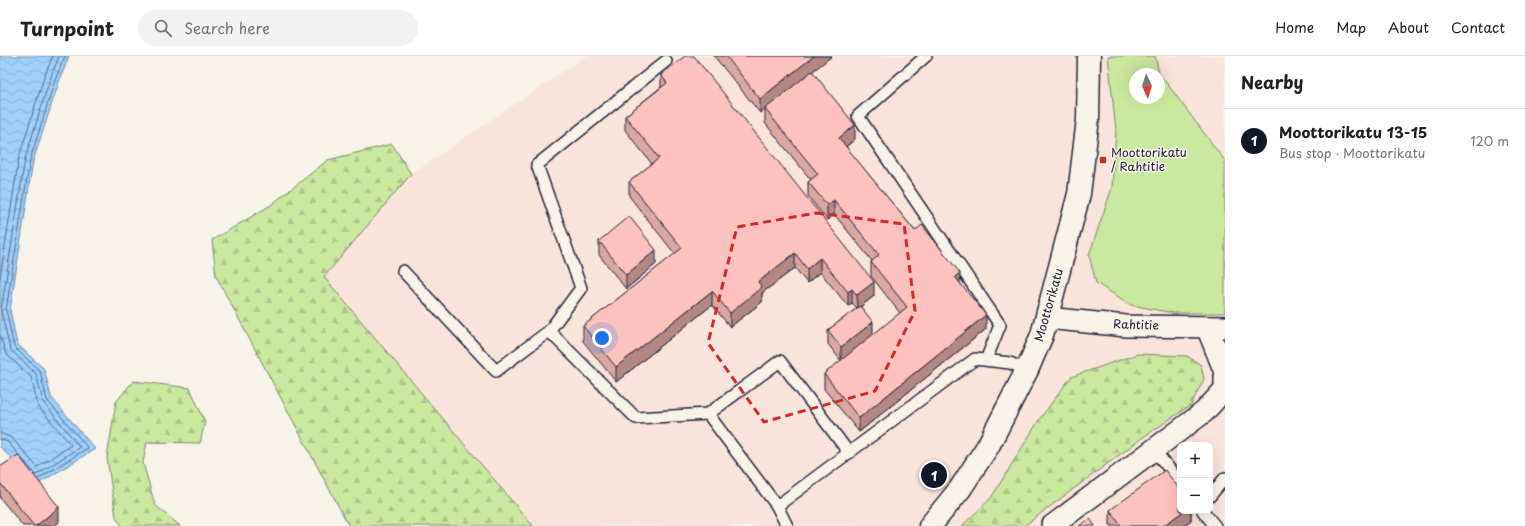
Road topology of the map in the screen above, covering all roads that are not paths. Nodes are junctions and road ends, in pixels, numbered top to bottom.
1 (926, 56) edge
2 (1089, 56) edge
3 (666, 61) dead end
4 (403, 271) dead end
5 (1047, 318) junction
6 (1216, 327) edge
7 (549, 331) junction
8 (986, 360) junction
9 (1027, 370) junction
10 (1225, 389) edge
11 (708, 414) junction
12 (1154, 450) junction
13 (849, 453) junction
14 (1177, 478) edge
15 (1225, 478) edge
16 (1213, 492) edge
17 (777, 506) junction
18 (1205, 514) edge
19 (787, 526) edge
20 (930, 526) edge
21 (1052, 526) edge
22 (1215, 526) edge

1 - 8 lane
2 - 5 main road, Moottorikatu
3 - 7 lane
4 - 7 lane
5 - 6 street, Rahtitie
5 - 9 main road, Moottorikatu
6 - 10 street
7 - 11 lane
8 - 9 lane
8 - 13 lane
9 - 20 main road, Moottorikatu
10 - 12 street
11 - 13 lane
11 - 17 lane
12 - 14 lane
12 - 21 street
13 - 17 lane
15 - 16 lane
17 - 19 lane
18 - 22 lane

